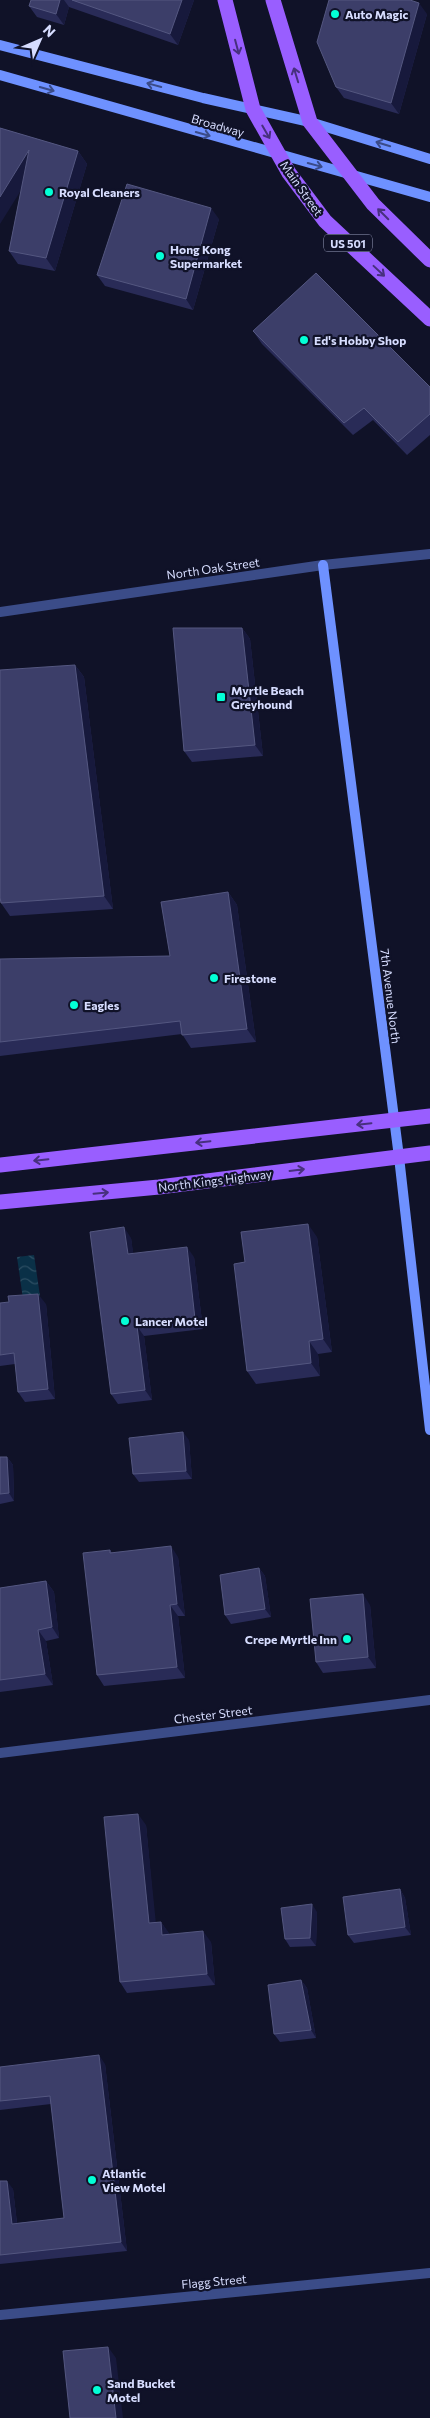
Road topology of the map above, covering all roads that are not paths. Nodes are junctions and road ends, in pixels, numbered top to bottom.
1 (225, 0) edge
2 (273, 0) edge
3 (0, 45) edge
4 (0, 76) edge
5 (253, 109) junction
6 (310, 122) junction
7 (279, 156) junction
8 (430, 159) edge
9 (351, 174) junction
10 (430, 197) edge
11 (430, 260) edge
12 (430, 319) edge
13 (430, 554) edge
14 (323, 565) junction
15 (0, 612) edge
16 (430, 1116) edge
17 (394, 1120) junction
18 (430, 1153) edge
19 (399, 1157) junction
20 (0, 1165) edge
21 (0, 1202) edge
22 (430, 1430) edge
23 (430, 1700) edge
24 (0, 1753) edge
25 (430, 2274) edge
26 (0, 2315) edge

1 -> 5 main road, US 501
6 -> 2 main road
5 -> 3 main road, Broadway
4 -> 7 main road, Broadway
5 - 6 main road, Broadway
5 -> 7 main road, Main Street / US 501
8 -> 6 main road, Broadway
6 - 9 main road
7 -> 9 main road, Broadway
7 -> 12 main road, Main Street / US 501
9 - 10 main road, Broadway
11 -> 9 main road
13 - 14 street, North Oak Street
14 - 15 street, North Oak Street
14 - 17 main road, 7th Avenue North
16 - 17 main road
17 - 19 main road, 7th Avenue North
17 -> 20 main road
18 - 19 main road, North Kings Highway
21 -> 19 main road, North Kings Highway
19 - 22 main road, 7th Avenue North
23 - 24 street, Chester Street
25 - 26 street, Flagg Street

